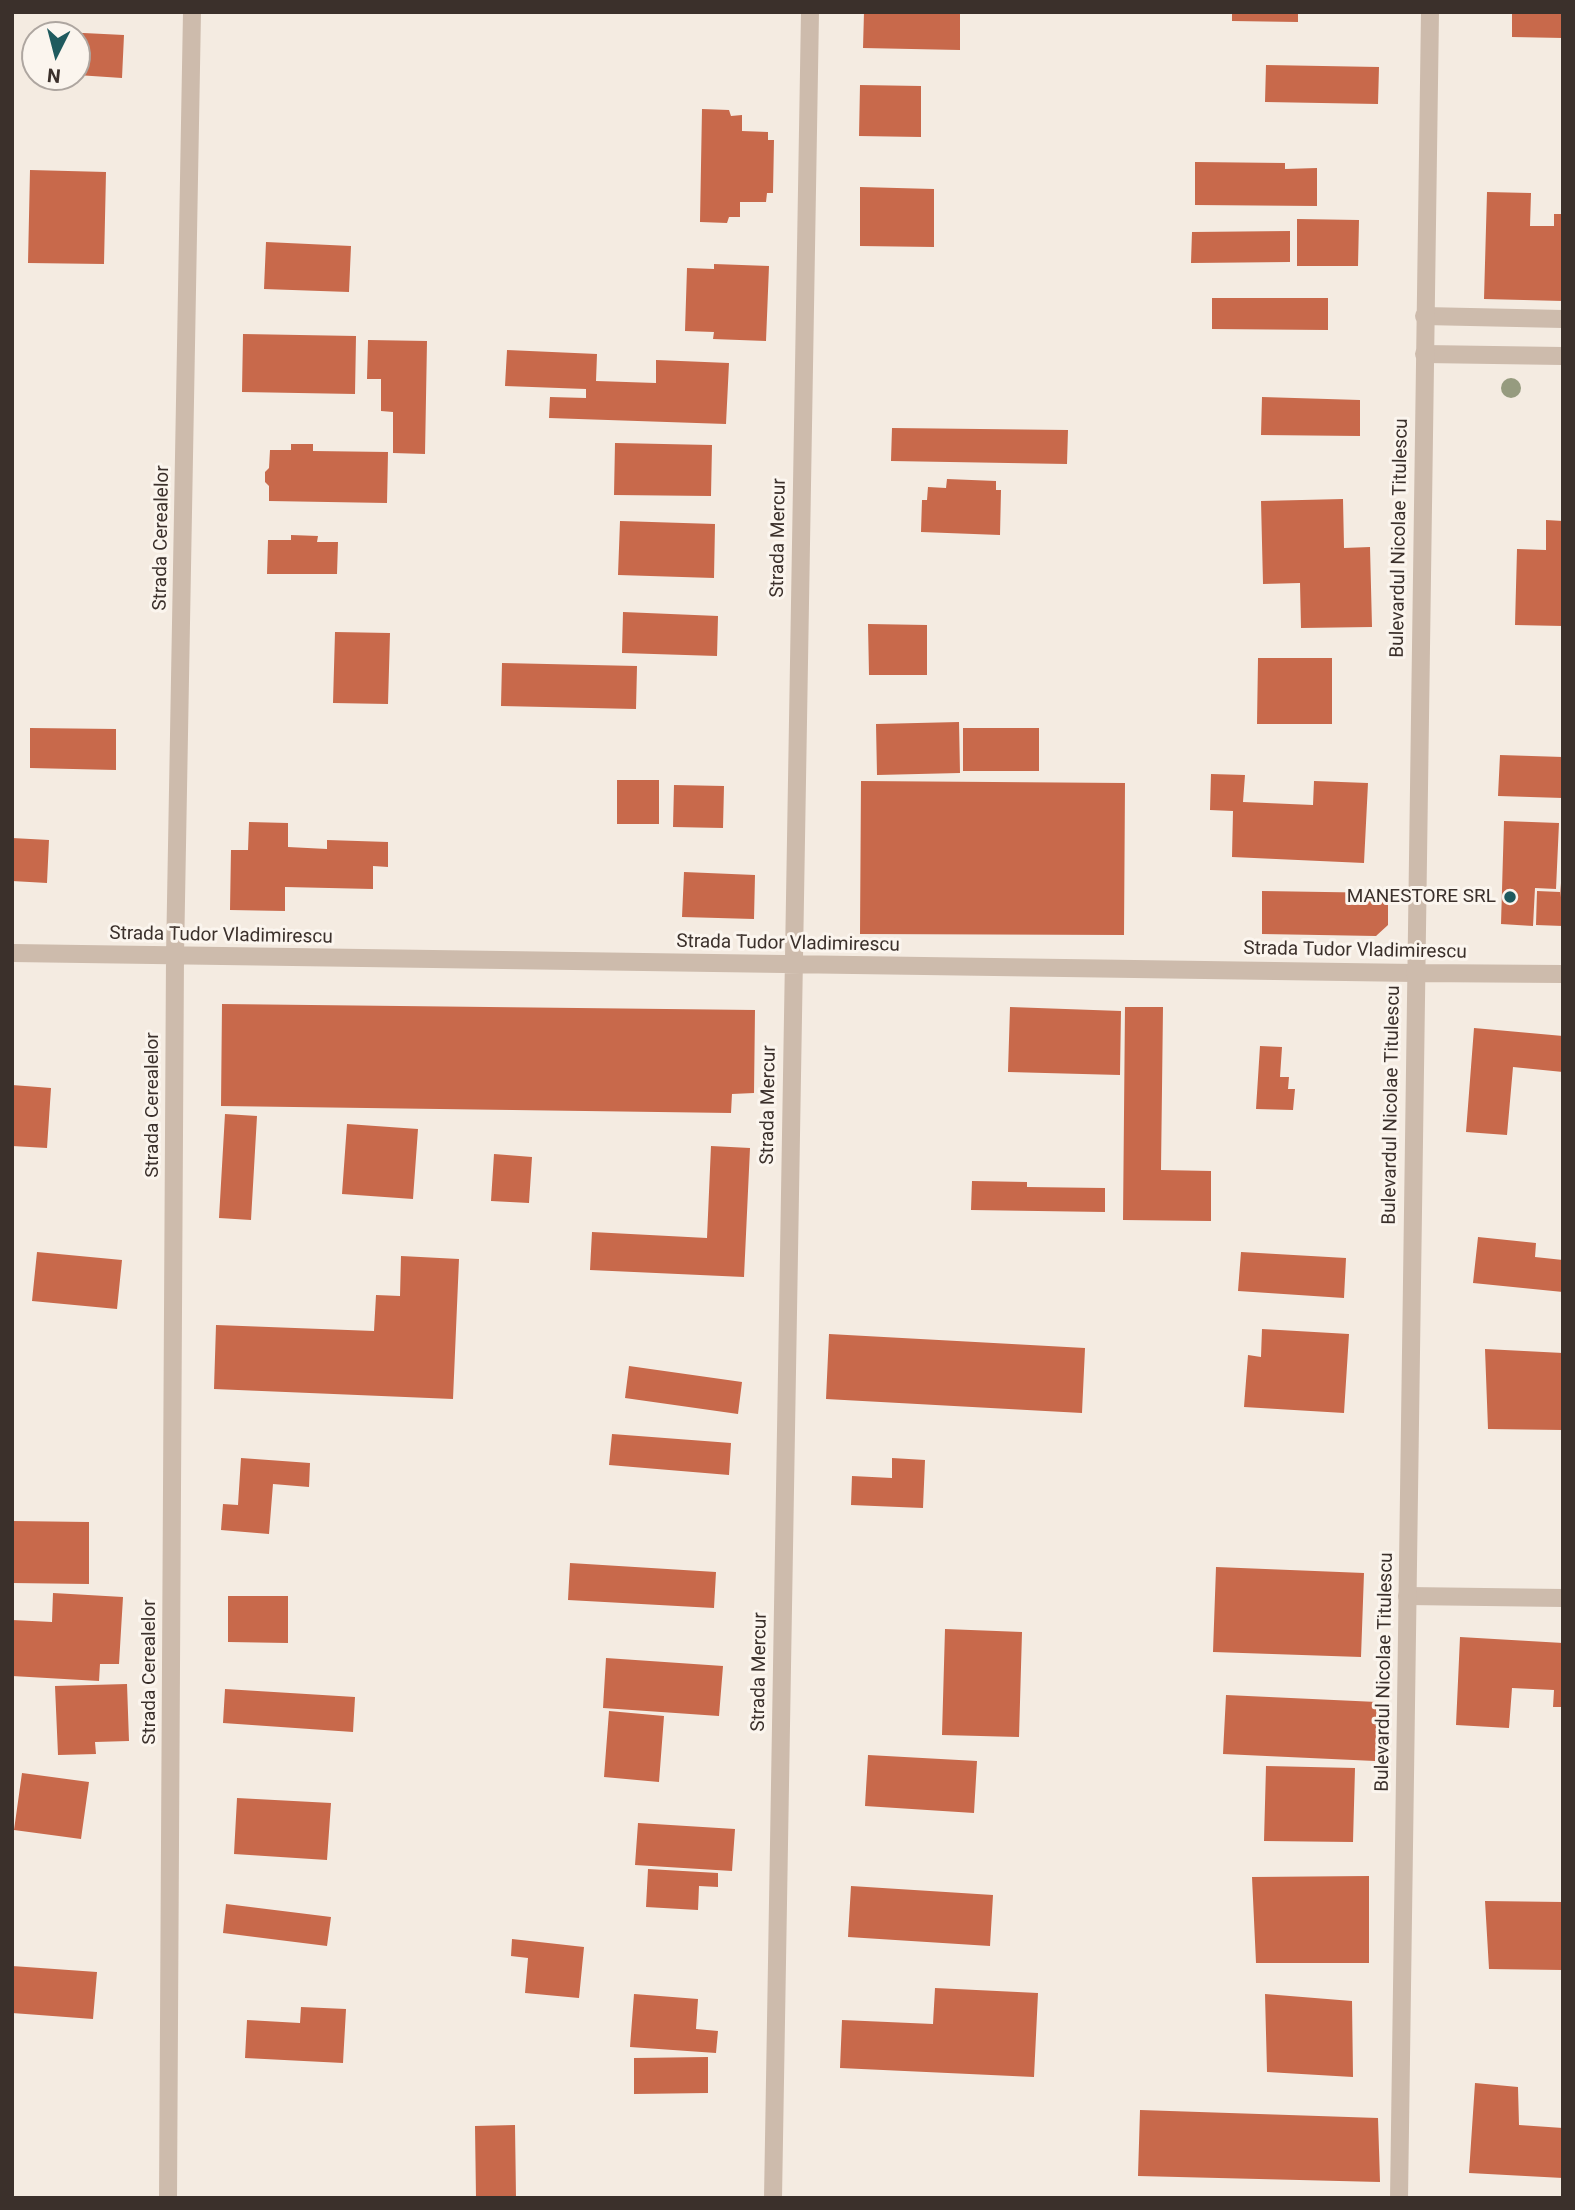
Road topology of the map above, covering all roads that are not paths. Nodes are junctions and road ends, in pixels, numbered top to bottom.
1 (192, 12) edge
2 (810, 12) edge
3 (1430, 12) edge
4 (1424, 316) junction
5 (1563, 319) edge
6 (1424, 354) junction
7 (1563, 356) edge
8 (12, 953) edge
9 (175, 956) junction
10 (792, 966) junction
11 (1415, 973) junction
12 (1563, 974) edge
13 (1407, 1596) junction
14 (1563, 1598) edge
15 (168, 2198) edge
16 (773, 2198) edge
17 (1399, 2198) edge

1 - 9 street, Strada Cerealelor
2 - 10 street, Strada Mercur
3 - 4 street, Bulevardul Nicolae Titulescu
4 - 5 street
4 - 6 street, Bulevardul Nicolae Titulescu
6 - 7 street
6 - 11 street, Bulevardul Nicolae Titulescu
8 - 9 street, Strada Tudor Vladimirescu
9 - 10 street, Strada Tudor Vladimirescu
9 - 15 street, Strada Cerealelor
10 - 11 street, Strada Tudor Vladimirescu
10 - 16 street, Strada Mercur
11 - 12 street, Strada Tudor Vladimirescu
11 - 13 street, Bulevardul Nicolae Titulescu
13 - 14 street
13 - 17 street, Bulevardul Nicolae Titulescu

